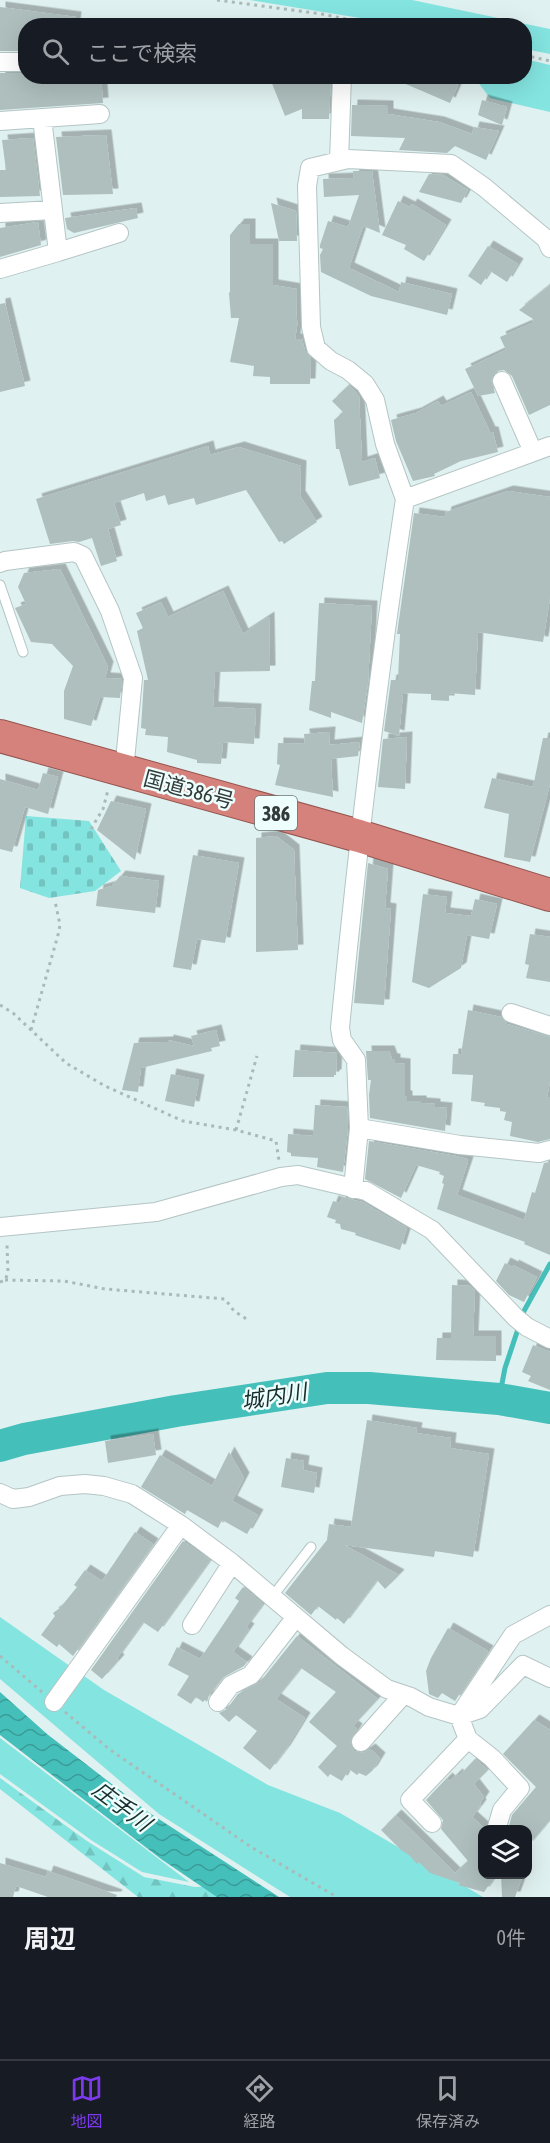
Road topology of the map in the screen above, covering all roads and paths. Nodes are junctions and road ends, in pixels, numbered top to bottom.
1 (217, 0) edge
2 (341, 18) edge
3 (532, 57) edge
4 (550, 61) edge
5 (0, 62) edge
6 (18, 62) edge
7 (342, 84) edge
8 (100, 114) dead end
9 (42, 118) junction
10 (0, 121) edge
11 (339, 161) junction
12 (52, 210) junction
13 (0, 213) edge
14 (119, 233) dead end
15 (550, 248) edge
16 (58, 252) junction
17 (0, 269) edge
18 (502, 381) dead end
19 (542, 449) edge
20 (405, 499) junction
21 (0, 563) edge
22 (0, 585) edge
23 (23, 652) dead end
24 (0, 736) edge
25 (118, 776) junction
26 (91, 829) dead end
27 (359, 836) junction
28 (550, 895) edge
29 (55, 901) dead end
30 (0, 1005) edge
31 (511, 1013) dead end
32 (550, 1026) edge
33 (31, 1030) junction
34 (256, 1056) dead end
35 (359, 1128) junction
36 (236, 1130) junction
37 (550, 1150) edge
38 (281, 1177) junction
39 (353, 1189) junction
40 (4, 1227) edge
41 (5, 1280) junction
42 (0, 1282) edge
43 (248, 1320) dead end
44 (550, 1340) edge
45 (0, 1493) edge
46 (181, 1525) junction
47 (311, 1547) dead end
48 (232, 1563) junction
49 (272, 1597) junction
50 (550, 1615) edge
51 (296, 1617) junction
52 (192, 1625) dead end
53 (0, 1656) edge
54 (550, 1678) edge
55 (403, 1695) junction
56 (54, 1702) junction
57 (218, 1702) dead end
58 (459, 1716) junction
59 (468, 1739) junction
60 (361, 1742) dead end
61 (432, 1823) dead end
62 (498, 1825) edge
63 (337, 1897) edge

1 - 2 path
3 - 4 path
5 - 6 street
7 - 11 street
8 - 9 street
9 - 10 street
9 - 12 street
11 - 15 street
11 - 20 street
12 - 13 street
12 - 16 street
14 - 16 street
16 - 17 street
18 - 19 street
19 - 20 street
20 - 27 street
21 - 25 street
22 - 23 lane
24 - 25 highway, 国道386号 / 386
25 - 26 path
25 - 27 highway, 国道386号 / 386
27 - 28 highway, 国道386号 / 386
27 - 35 street
29 - 33 path
30 - 33 path
31 - 32 street
33 - 36 path
34 - 36 path
35 - 37 street
35 - 39 street
36 - 38 path
38 - 39 street
38 - 40 street
39 - 44 street
40 - 41 path
41 - 42 path
41 - 43 path
45 - 46 street
46 - 48 street
46 - 56 street
47 - 49 lane
48 - 49 street
48 - 52 street
49 - 51 street
50 - 58 street
51 - 55 street
51 - 57 street
53 - 56 path
54 - 58 street
55 - 58 street
55 - 60 street
56 - 63 path
58 - 59 street
59 - 61 street
59 - 62 street

